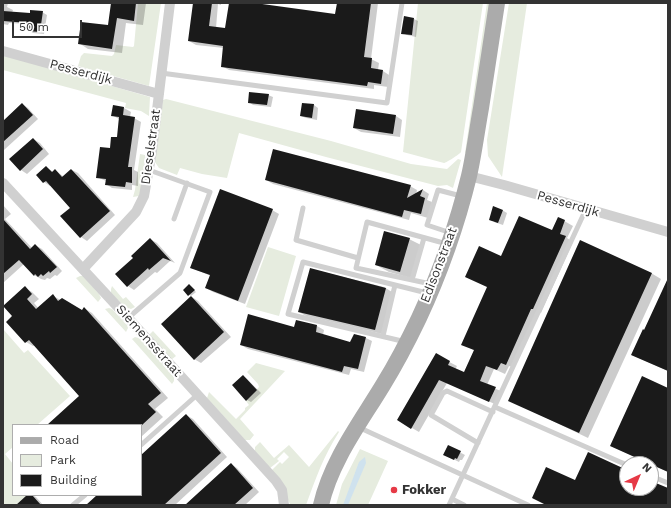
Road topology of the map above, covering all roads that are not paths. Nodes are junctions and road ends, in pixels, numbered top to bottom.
1 (170, 3) edge
2 (402, 3) edge
3 (497, 3) edge
4 (3, 51) edge
5 (161, 73) junction
6 (159, 94) junction
7 (149, 170) junction
8 (469, 176) junction
9 (3, 183) edge
10 (186, 183) junction
11 (463, 197) junction
12 (303, 208) dead end
13 (586, 209) junction
14 (174, 219) dead end
15 (668, 232) edge
16 (424, 238) junction
17 (450, 238) junction
18 (358, 258) junction
19 (83, 270) junction
20 (412, 280) junction
21 (395, 285) junction
22 (432, 289) junction
23 (128, 318) junction
24 (383, 336) junction
25 (406, 342) junction
26 (197, 395) junction
27 (494, 409) junction
28 (357, 426) junction
29 (478, 443) junction
30 (142, 444) edge
31 (619, 462) edge
32 (463, 476) junction
33 (84, 496) edge
34 (452, 499) junction
35 (73, 505) edge
36 (284, 505) edge
37 (320, 505) edge
38 (449, 505) edge
39 (464, 505) edge
40 (528, 505) edge

1 - 5 street, Dieselstraat
2 - 5 lane
3 - 8 main road, Edisonstraat
4 - 6 street, Pesserdijk
5 - 6 street, Dieselstraat
6 - 7 street, Dieselstraat
7 - 10 lane
7 - 19 street, Dieselstraat
8 - 11 main road, Edisonstraat
8 - 13 street, Pesserdijk
9 - 19 street, Siemensstraat
10 - 14 lane
10 - 23 lane
11 - 17 main road, Edisonstraat
11 - 17 lane
12 - 18 lane
13 - 15 street, Pesserdijk
13 - 27 lane
16 - 17 lane
16 - 18 lane
16 - 20 lane
17 - 22 main road, Edisonstraat
18 - 20 lane
19 - 23 street, Siemensstraat
20 - 22 lane
21 - 22 lane
21 - 24 lane
21 - 24 lane
22 - 25 main road, Edisonstraat
23 - 26 street, Siemensstraat
24 - 25 lane
25 - 28 main road, Edisonstraat
26 - 30 lane
26 - 36 street, Siemensstraat
27 - 29 lane
27 - 29 lane
27 - 31 lane
28 - 32 lane
28 - 37 main road, Edisonstraat
29 - 32 lane
32 - 34 lane
32 - 40 lane
33 - 35 lane
34 - 38 lane
34 - 39 lane

